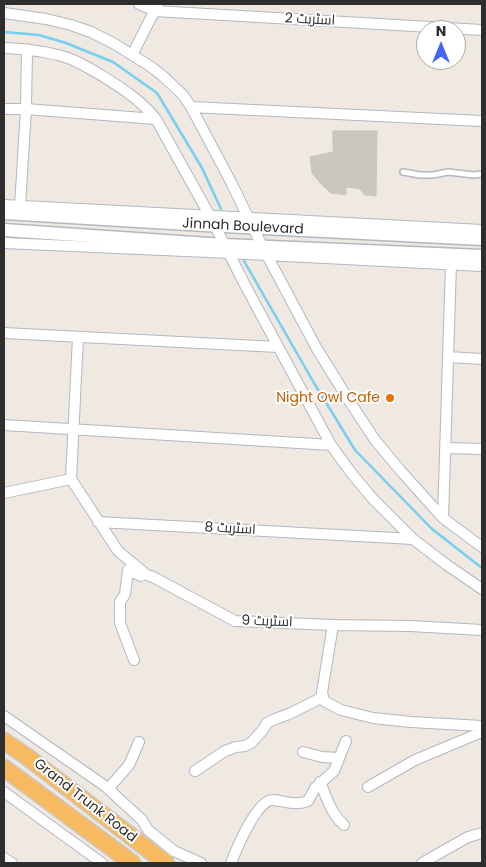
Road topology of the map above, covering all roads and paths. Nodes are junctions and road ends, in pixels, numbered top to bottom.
1 (139, 4) edge
2 (156, 7) edge
3 (4, 13) edge
4 (482, 30) edge
5 (4, 48) edge
6 (26, 49) junction
7 (132, 54) junction
8 (191, 107) junction
9 (4, 109) edge
10 (26, 109) junction
11 (156, 119) junction
12 (482, 121) edge
13 (403, 172) dead end
14 (482, 174) edge
15 (4, 205) edge
16 (20, 206) junction
17 (4, 212) edge
18 (212, 221) junction
19 (250, 222) junction
20 (4, 230) edge
21 (482, 230) edge
22 (482, 239) edge
23 (4, 243) edge
24 (226, 249) junction
25 (264, 250) junction
26 (482, 256) edge
27 (452, 264) junction
28 (482, 266) edge
29 (4, 333) edge
30 (78, 337) junction
31 (278, 347) junction
32 (448, 358) junction
33 (482, 359) edge
34 (4, 425) edge
35 (73, 430) junction
36 (331, 445) junction
37 (446, 448) junction
38 (482, 449) edge
39 (71, 479) junction
40 (4, 493) edge
41 (443, 518) junction
42 (98, 522) junction
43 (413, 539) junction
44 (482, 548) edge
45 (147, 575) junction
46 (482, 588) edge
47 (333, 625) junction
48 (482, 630) edge
49 (134, 660) dead end
50 (323, 697) junction
51 (4, 716) edge
52 (482, 726) edge
53 (482, 732) edge
54 (346, 740) dead end
55 (4, 741) edge
56 (140, 742) dead end
57 (303, 752) dead end
58 (340, 758) junction
59 (4, 768) edge
60 (195, 771) dead end
61 (320, 782) junction
62 (368, 787) dead end
63 (108, 789) junction
64 (4, 792) edge
65 (344, 825) dead end
66 (482, 833) edge
67 (142, 835) junction
68 (4, 858) edge
69 (12, 863) edge
70 (102, 863) edge
71 (132, 863) edge
72 (166, 863) edge
73 (200, 863) edge
74 (230, 863) edge
75 (422, 863) edge

1 - 2 street, اسٹریٹ 2
2 - 4 street, اسٹریٹ 2
2 - 7 street
3 - 7 street
5 - 6 street
6 - 10 street
6 - 11 street
7 - 8 street
8 - 12 street
8 - 19 street
9 - 10 street
10 - 11 street
10 - 16 street
11 - 18 street
13 - 14 lane
15 - 16 street
16 - 18 street
17 - 18 street, Jinnah Boulevard
18 - 19 street, Jinnah Boulevard
18 - 24 street
19 - 21 street
19 - 22 street, Jinnah Boulevard
19 - 25 street
20 - 24 street, Jinnah Boulevard
23 - 24 street
24 - 25 street, Jinnah Boulevard
24 - 31 street
25 - 26 street, Jinnah Boulevard
25 - 27 street
25 - 41 street
27 - 28 street
27 - 32 street
29 - 30 street
30 - 31 street
30 - 35 street
31 - 36 street
32 - 33 street
32 - 37 street
34 - 35 street
35 - 36 street
35 - 39 street
36 - 43 street
37 - 38 street
37 - 41 street
39 - 40 street
39 - 42 street
41 - 44 street
42 - 43 street, اسٹریٹ 8
42 - 45 street, اسٹریٹ 9
43 - 46 street
45 - 47 street, اسٹریٹ 9
45 - 49 street
47 - 48 street, اسٹریٹ 9
47 - 50 street
50 - 52 street
50 - 60 street
51 - 63 street
53 - 62 street
54 - 58 street
55 - 67 highway, Grand Trunk Road
56 - 63 street
57 - 58 street
58 - 61 street
59 - 71 highway, Grand Trunk Road
61 - 65 street
61 - 74 street
63 - 67 street
64 - 70 street
66 - 75 street
67 - 72 highway, Grand Trunk Road
67 - 73 street
68 - 69 street

